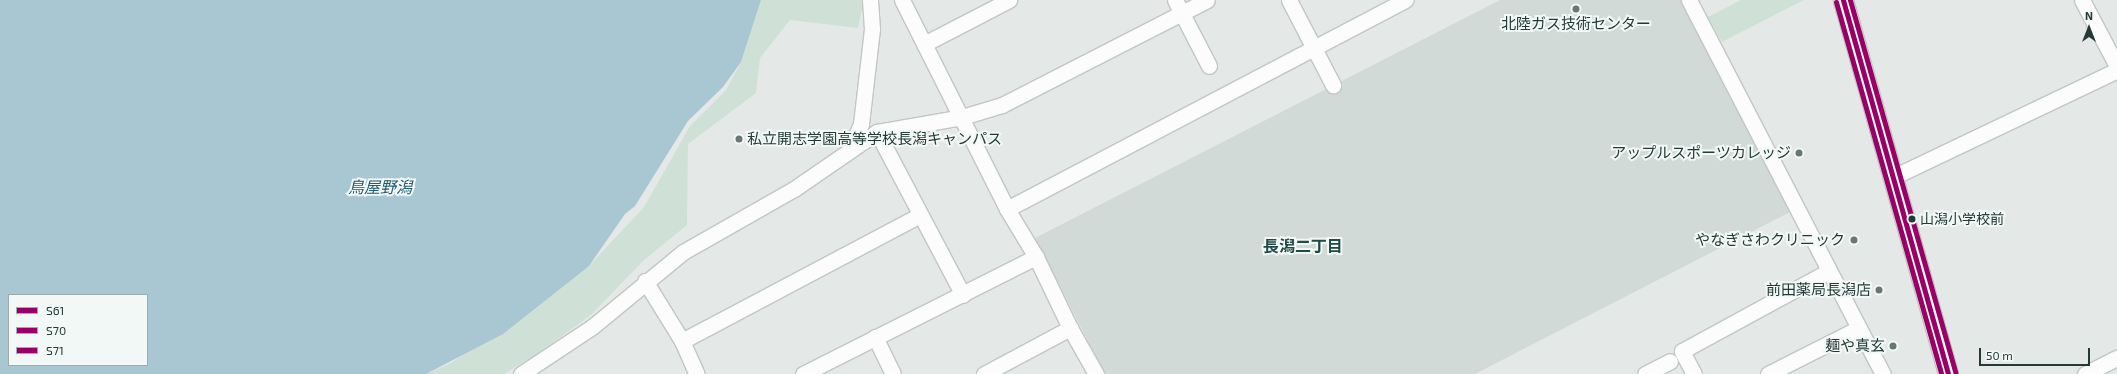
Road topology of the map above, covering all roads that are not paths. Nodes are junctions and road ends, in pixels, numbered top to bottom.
1 (870, 0) edge
2 (902, 0) edge
3 (1009, 0) edge
4 (1207, 0) edge
5 (1289, 0) edge
6 (1405, 0) edge
7 (1689, 0) edge
8 (1843, 0) edge
9 (2082, 0) edge
10 (1179, 6) edge
11 (924, 44) junction
12 (1314, 47) junction
13 (1209, 66) dead end
14 (2117, 66) edge
15 (2117, 70) edge
16 (1333, 85) dead end
17 (962, 117) junction
18 (877, 132) junction
19 (849, 151) junction
20 (1891, 178) junction
21 (1007, 209) junction
22 (920, 215) junction
23 (1036, 258) junction
24 (1830, 271) junction
25 (645, 281) junction
26 (963, 295) junction
27 (1070, 328) junction
28 (1859, 328) junction
29 (875, 337) junction
30 (682, 341) junction
31 (2117, 358) edge
32 (1670, 360) dead end
33 (521, 374) edge
34 (697, 374) edge
35 (803, 374) edge
36 (893, 374) edge
37 (984, 374) edge
38 (1096, 374) edge
39 (1645, 374) edge
40 (1694, 374) edge
41 (1768, 374) edge
42 (1883, 374) edge
43 (1948, 374) edge
44 (2085, 374) edge

1 - 19 street
2 - 11 street
3 - 11 street
4 - 10 street
5 - 12 street
6 - 12 street
7 - 24 street
8 - 20 street
9 - 14 street
10 - 13 street
10 - 17 street
11 - 17 street
12 - 16 street
12 - 21 street
15 - 20 street
17 - 18 street
17 - 21 street
18 - 19 street
18 - 22 street
19 - 25 street
20 - 43 street
21 - 23 street
22 - 26 street
22 - 30 street
23 - 26 street
23 - 27 street
24 - 28 street
24 - 40 street
25 - 30 street
25 - 33 street
26 - 29 street
27 - 37 street
27 - 38 street
28 - 41 street
28 - 42 street
29 - 35 street
29 - 36 street
30 - 34 street
31 - 44 street
32 - 39 street

